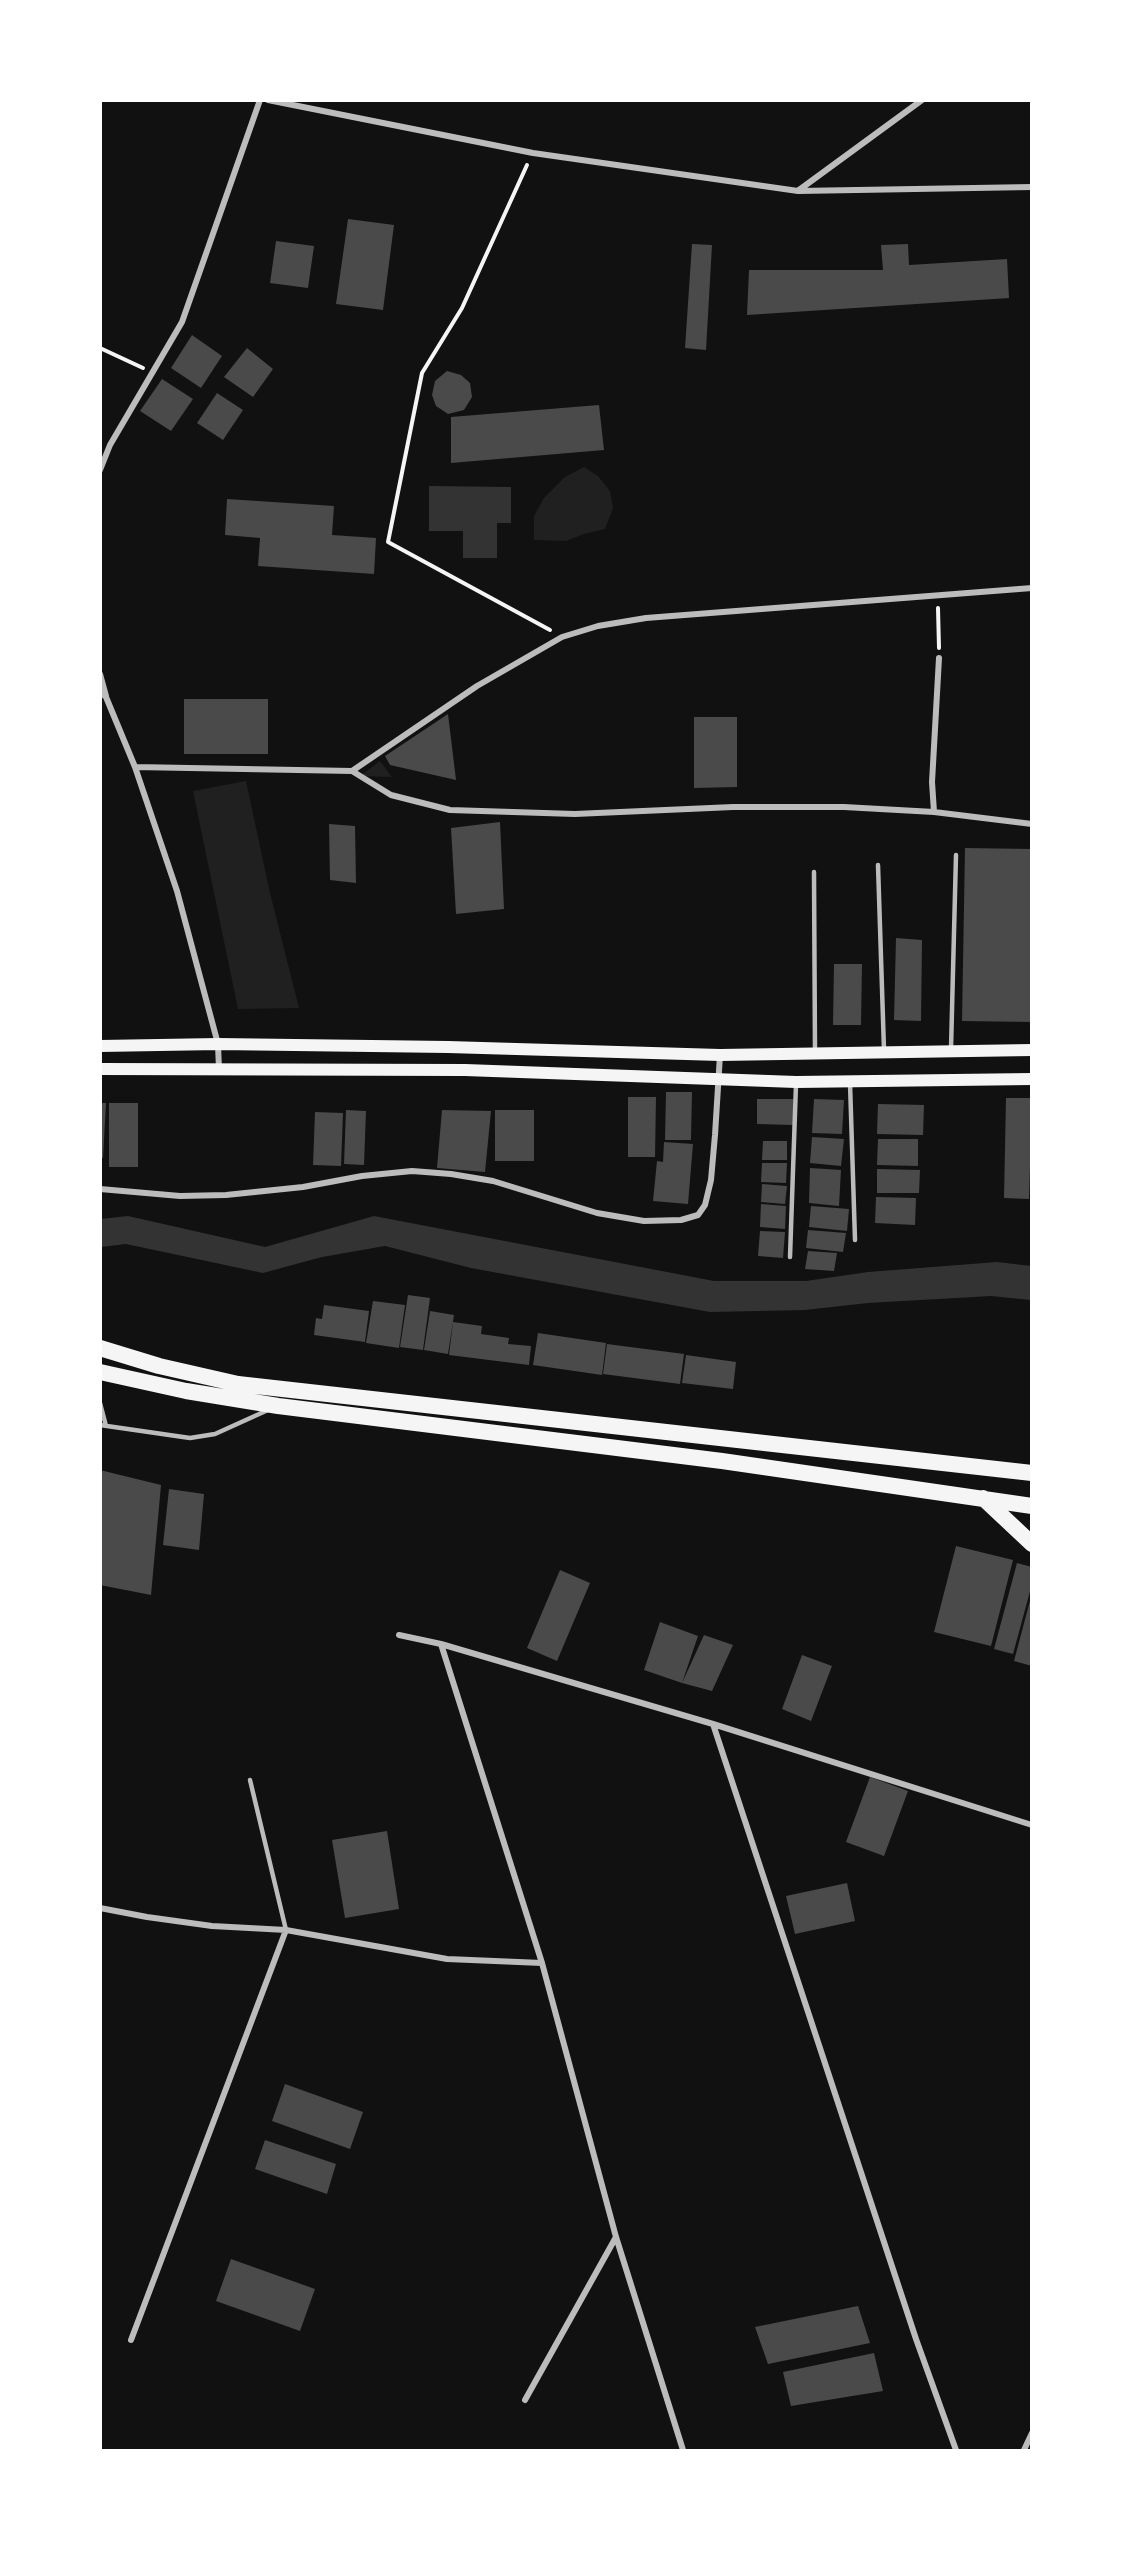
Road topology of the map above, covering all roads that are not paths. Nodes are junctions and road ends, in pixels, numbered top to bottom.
1 (260, 100) edge
2 (268, 100) edge
3 (922, 100) edge
4 (1032, 187) edge
5 (798, 191) junction
6 (100, 470) edge
7 (1032, 588) edge
8 (939, 658) road end
9 (100, 674) edge
10 (100, 692) edge
11 (106, 697) junction
12 (135, 767) junction
13 (352, 771) junction
14 (934, 812) junction
15 (1032, 824) edge
16 (956, 855) dead end
17 (878, 865) dead end
18 (814, 872) dead end
19 (218, 1044) junction
20 (100, 1046) edge
21 (1032, 1050) edge
22 (951, 1052) junction
23 (815, 1053) junction
24 (884, 1053) junction
25 (720, 1055) junction
26 (100, 1070) edge
27 (219, 1071) junction
28 (1032, 1079) edge
29 (850, 1080) junction
30 (719, 1081) junction
31 (796, 1082) junction
32 (100, 1189) edge
33 (855, 1240) dead end
34 (790, 1257) dead end
35 (100, 1348) edge
36 (100, 1372) edge
37 (100, 1403) edge
38 (278, 1406) junction
39 (103, 1426) edge
40 (1032, 1473) edge
41 (982, 1498) junction
42 (1032, 1506) edge
43 (1032, 1544) edge
44 (399, 1635) dead end
45 (441, 1644) junction
46 (713, 1724) junction
47 (250, 1780) dead end
48 (1031, 1825) edge
49 (100, 1908) edge
50 (286, 1930) junction
51 (542, 1963) junction
52 (616, 2237) junction
53 (131, 2340) dead end
54 (525, 2400) dead end
55 (1032, 2433) edge
56 (683, 2451) edge
57 (956, 2451) edge
58 (1024, 2451) edge

1 - 6 street
2 - 5 street
3 - 5 street
4 - 5 street
7 - 13 street
8 - 14 street
9 - 11 street
10 - 11 street
11 - 12 street
12 - 13 street
12 - 19 street
13 - 14 street
14 - 15 street
16 - 22 lane
17 - 24 lane
18 - 23 lane
19 - 20 main road
19 - 25 main road
19 - 27 street
21 - 22 main road
22 - 24 main road
23 - 24 main road
23 - 25 main road
25 - 30 street
26 - 27 main road
27 - 30 main road
28 - 29 main road
29 - 31 main road
29 - 33 lane
30 - 31 main road
30 - 32 street
31 - 34 lane
35 - 40 highway
36 - 38 highway
37 - 39 lane
38 - 39 lane
38 - 41 highway
41 - 42 highway
41 - 43 highway
44 - 45 street
45 - 46 street
45 - 51 street
46 - 48 street
46 - 57 street
47 - 50 lane
49 - 50 street
50 - 51 street
50 - 53 street
51 - 52 street
52 - 54 street
52 - 56 street
55 - 58 street

